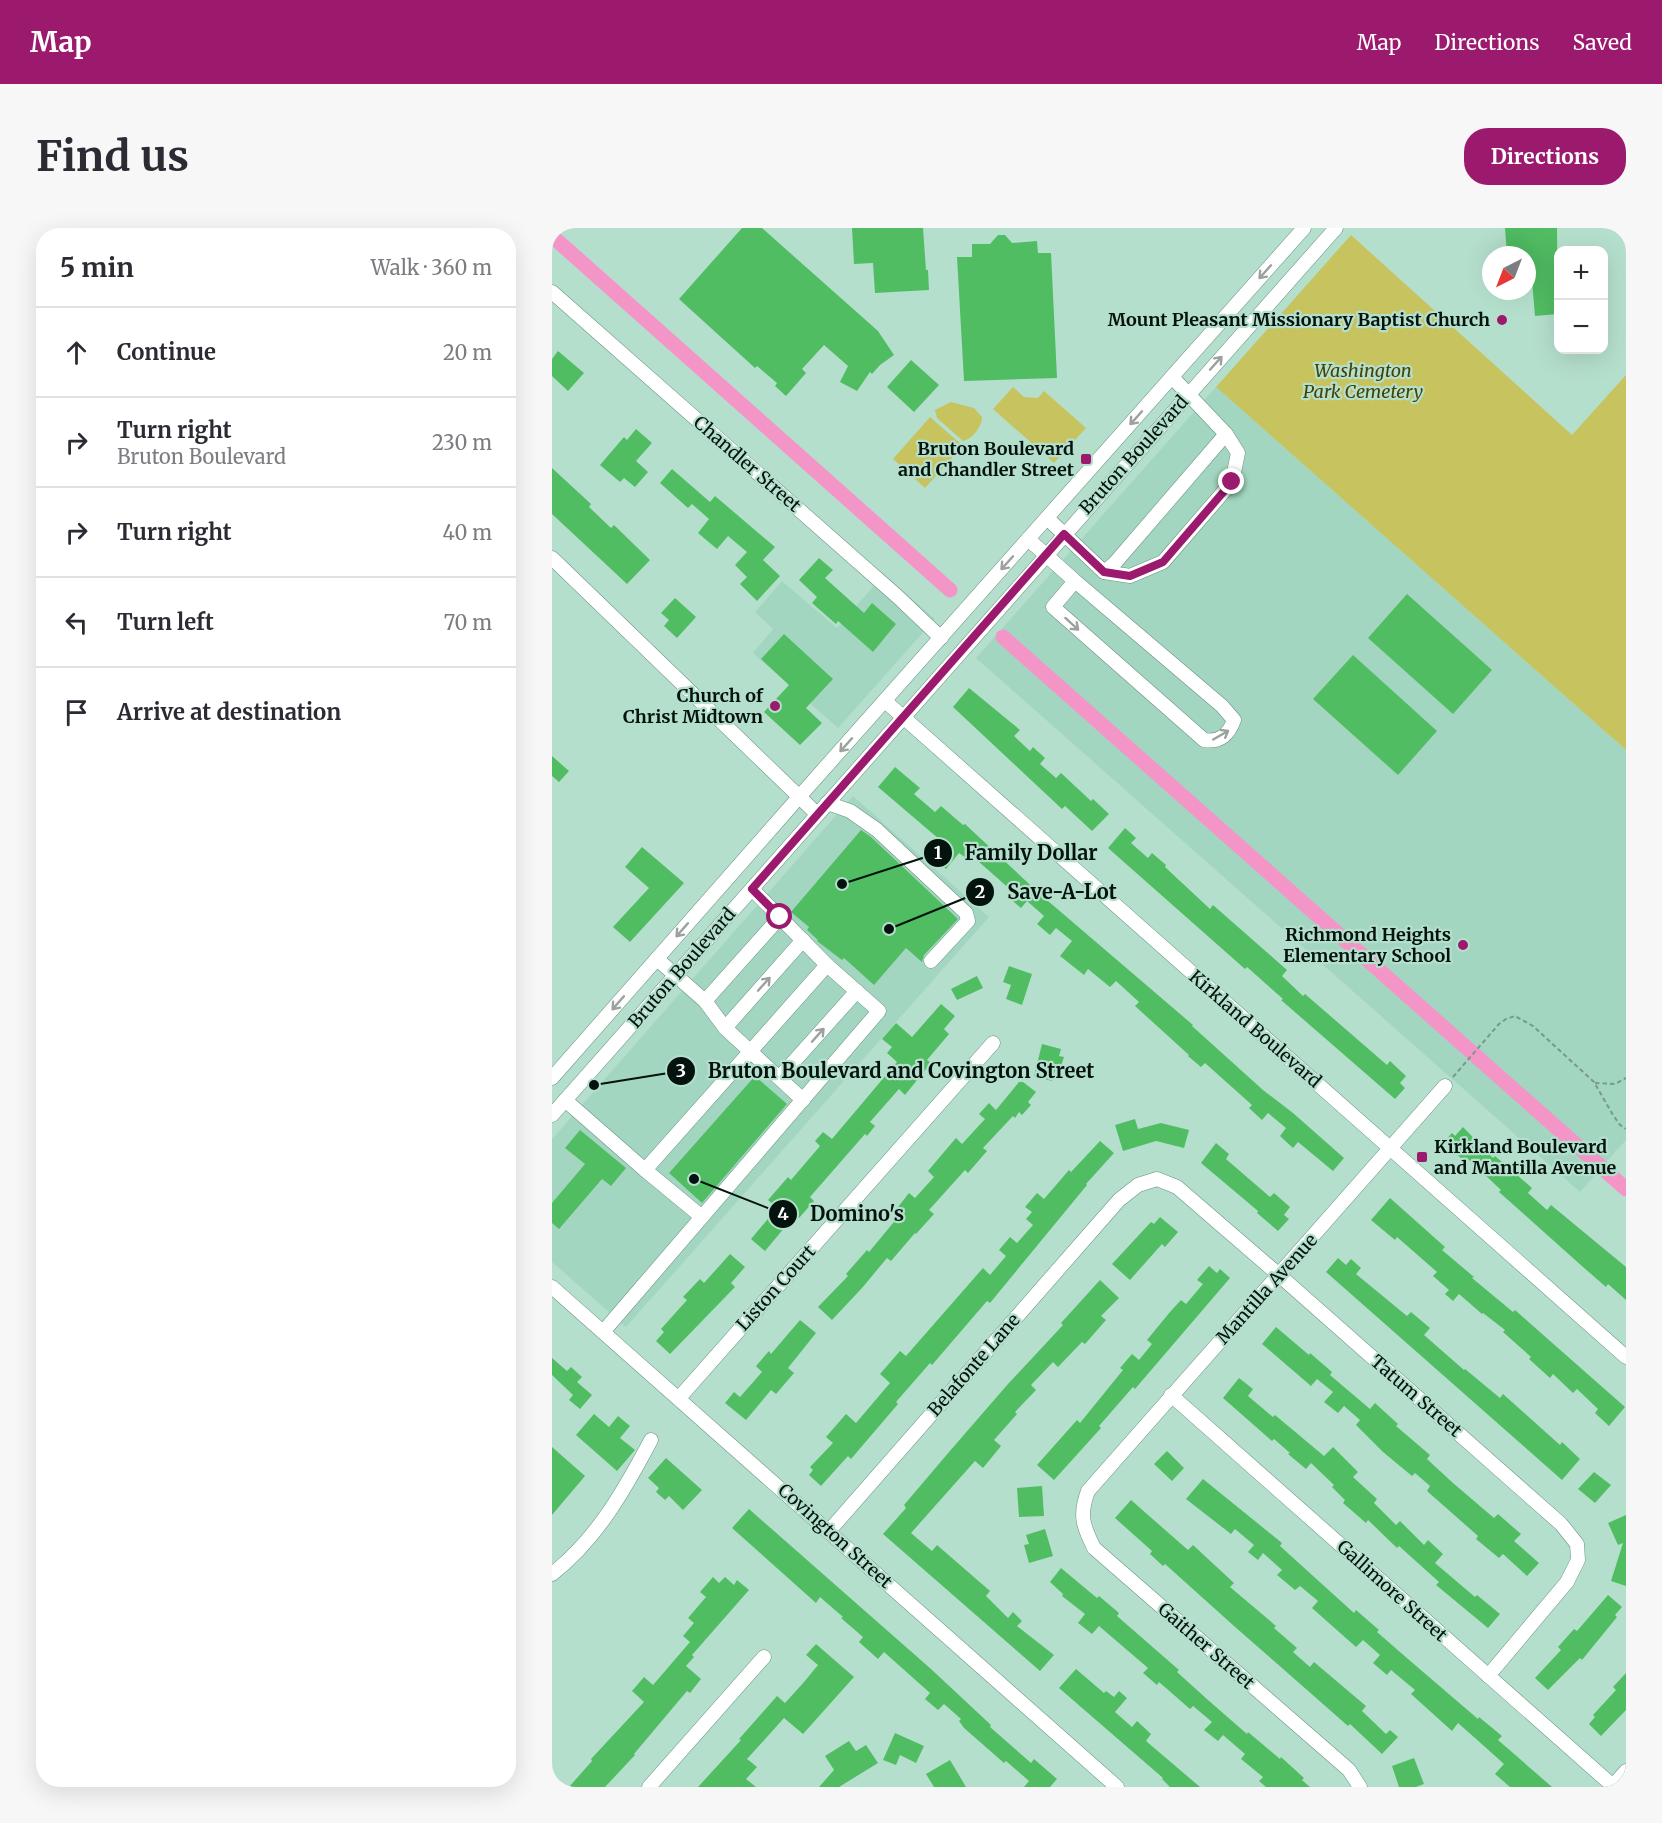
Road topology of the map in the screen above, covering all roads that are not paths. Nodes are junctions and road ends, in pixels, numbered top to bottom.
1 (1304, 228) edge
2 (1336, 228) edge
3 (552, 292) edge
4 (1172, 377) junction
5 (1189, 393) junction
6 (1226, 434) junction
7 (1047, 518) junction
8 (1064, 534) junction
9 (1028, 539) junction
10 (1046, 555) junction
11 (552, 558) edge
12 (1104, 572) junction
13 (1075, 581) junction
14 (941, 638) junction
15 (885, 701) junction
16 (902, 717) junction
17 (799, 797) junction
18 (827, 803) junction
19 (817, 814) junction
20 (752, 889) junction
21 (780, 917) junction
22 (803, 940) junction
23 (657, 959) junction
24 (931, 962) dead end
25 (827, 965) junction
26 (675, 975) junction
27 (857, 991) junction
28 (705, 1001) junction
29 (725, 1028) junction
30 (993, 1043) dead end
31 (750, 1052) junction
32 (573, 1054) junction
33 (591, 1070) junction
34 (552, 1078) edge
35 (779, 1078) junction
36 (1445, 1086) dead end
37 (802, 1100) junction
38 (565, 1101) junction
39 (552, 1115) edge
40 (1390, 1149) junction
41 (645, 1170) junction
42 (1119, 1200) joint
43 (702, 1217) junction
44 (1279, 1275) junction
45 (552, 1287) edge
46 (603, 1332) junction
47 (1626, 1357) edge
48 (1171, 1395) junction
49 (679, 1398) junction
50 (651, 1440) dead end
51 (1088, 1491) joint
52 (829, 1531) junction
53 (552, 1574) edge
54 (764, 1657) dead end
55 (1488, 1676) junction
56 (1626, 1771) edge
57 (649, 1787) edge
58 (1117, 1787) edge
59 (1360, 1787) edge
60 (1612, 1787) edge

1 -> 4 street, Bruton Boulevard
5 -> 2 street, Bruton Boulevard
3 - 14 street, Chandler Street
4 - 5 street
4 -> 7 street, Bruton Boulevard
5 - 6 street
5 - 8 street, Bruton Boulevard
6 - 12 street
6 - 12 street
7 - 8 street
7 - 9 street, Bruton Boulevard
8 - 10 street, Bruton Boulevard
8 - 12 street
9 - 10 street
9 -> 14 street, Bruton Boulevard
10 - 13 street
10 - 16 street, Bruton Boulevard
11 - 17 street
13 -> 13 street
14 - 15 street, Bruton Boulevard
15 - 16 street, Kirkland Boulevard
15 -> 17 street, Bruton Boulevard
16 - 18 street, Bruton Boulevard
16 - 40 street, Kirkland Boulevard
17 - 19 street
17 -> 23 street, Bruton Boulevard
18 - 19 street, Bruton Boulevard
18 - 24 street
19 - 20 street, Bruton Boulevard
20 - 21 street
20 - 26 street, Bruton Boulevard
21 - 22 street
21 - 28 street
22 - 25 street
29 -> 22 street
23 - 26 street
23 -> 32 street, Bruton Boulevard
25 - 27 street
25 - 31 street
26 - 28 street
26 - 33 street, Bruton Boulevard
35 -> 27 street
27 - 37 street
28 - 29 street
29 - 31 street
30 - 49 street, Liston Court
31 - 35 street
31 - 41 street
32 - 33 street
32 - 34 street, Bruton Boulevard
33 - 38 street, Bruton Boulevard
35 - 37 street
36 - 40 street, Mantilla Avenue
37 - 43 street
38 - 39 street, Bruton Boulevard
38 - 41 street
40 - 44 street, Mantilla Avenue
40 - 47 street, Kirkland Boulevard
41 - 43 street
42 - 44 street, Tatum Street
42 - 52 street, Belafonte Lane
43 - 46 street
44 - 48 street, Mantilla Avenue
44 - 55 street, Tatum Street
45 - 46 street, Covington Street
46 - 49 street, Covington Street
48 - 51 street, Mantilla Avenue
48 - 55 street, Gallimore Street
49 - 52 street, Covington Street
50 - 53 street
51 - 59 street, Gaither Street
52 - 58 street, Covington Street
54 - 57 street
55 - 60 street, Gallimore Street
56 - 60 street

